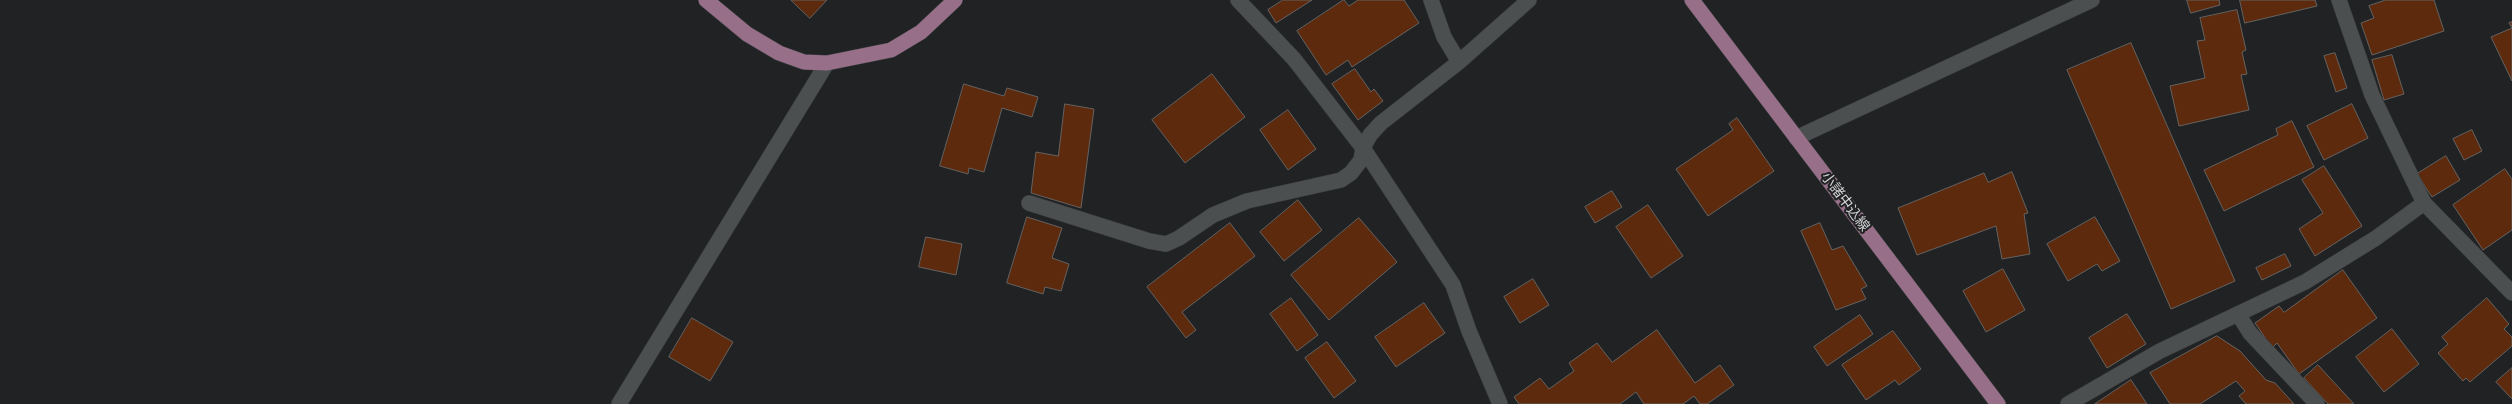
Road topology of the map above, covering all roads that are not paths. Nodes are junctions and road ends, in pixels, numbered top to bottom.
1 (706, 0) edge
2 (955, 0) edge
3 (1238, 0) edge
4 (1431, 0) edge
5 (1529, 0) edge
6 (1692, 0) edge
7 (2092, 0) edge
8 (2339, 0) edge
9 (1459, 62) junction
10 (827, 63) junction
11 (1796, 138) junction
12 (1363, 148) junction
13 (1028, 203) dead end
14 (2424, 203) junction
15 (2512, 293) edge
16 (2238, 314) junction
17 (619, 404) edge
18 (1500, 404) edge
19 (1998, 404) edge
20 (2068, 404) edge
21 (2317, 404) edge

1 - 10 main road
2 - 10 main road
3 - 12 street
4 - 9 street
5 - 9 street
6 - 11 main road, 小諸中込線
7 - 11 street
8 - 14 street
9 - 12 street
10 - 17 street
11 - 19 main road, 小諸中込線
12 - 13 street
12 - 18 street
14 - 15 street
14 - 16 street
16 - 20 street
16 - 21 street

